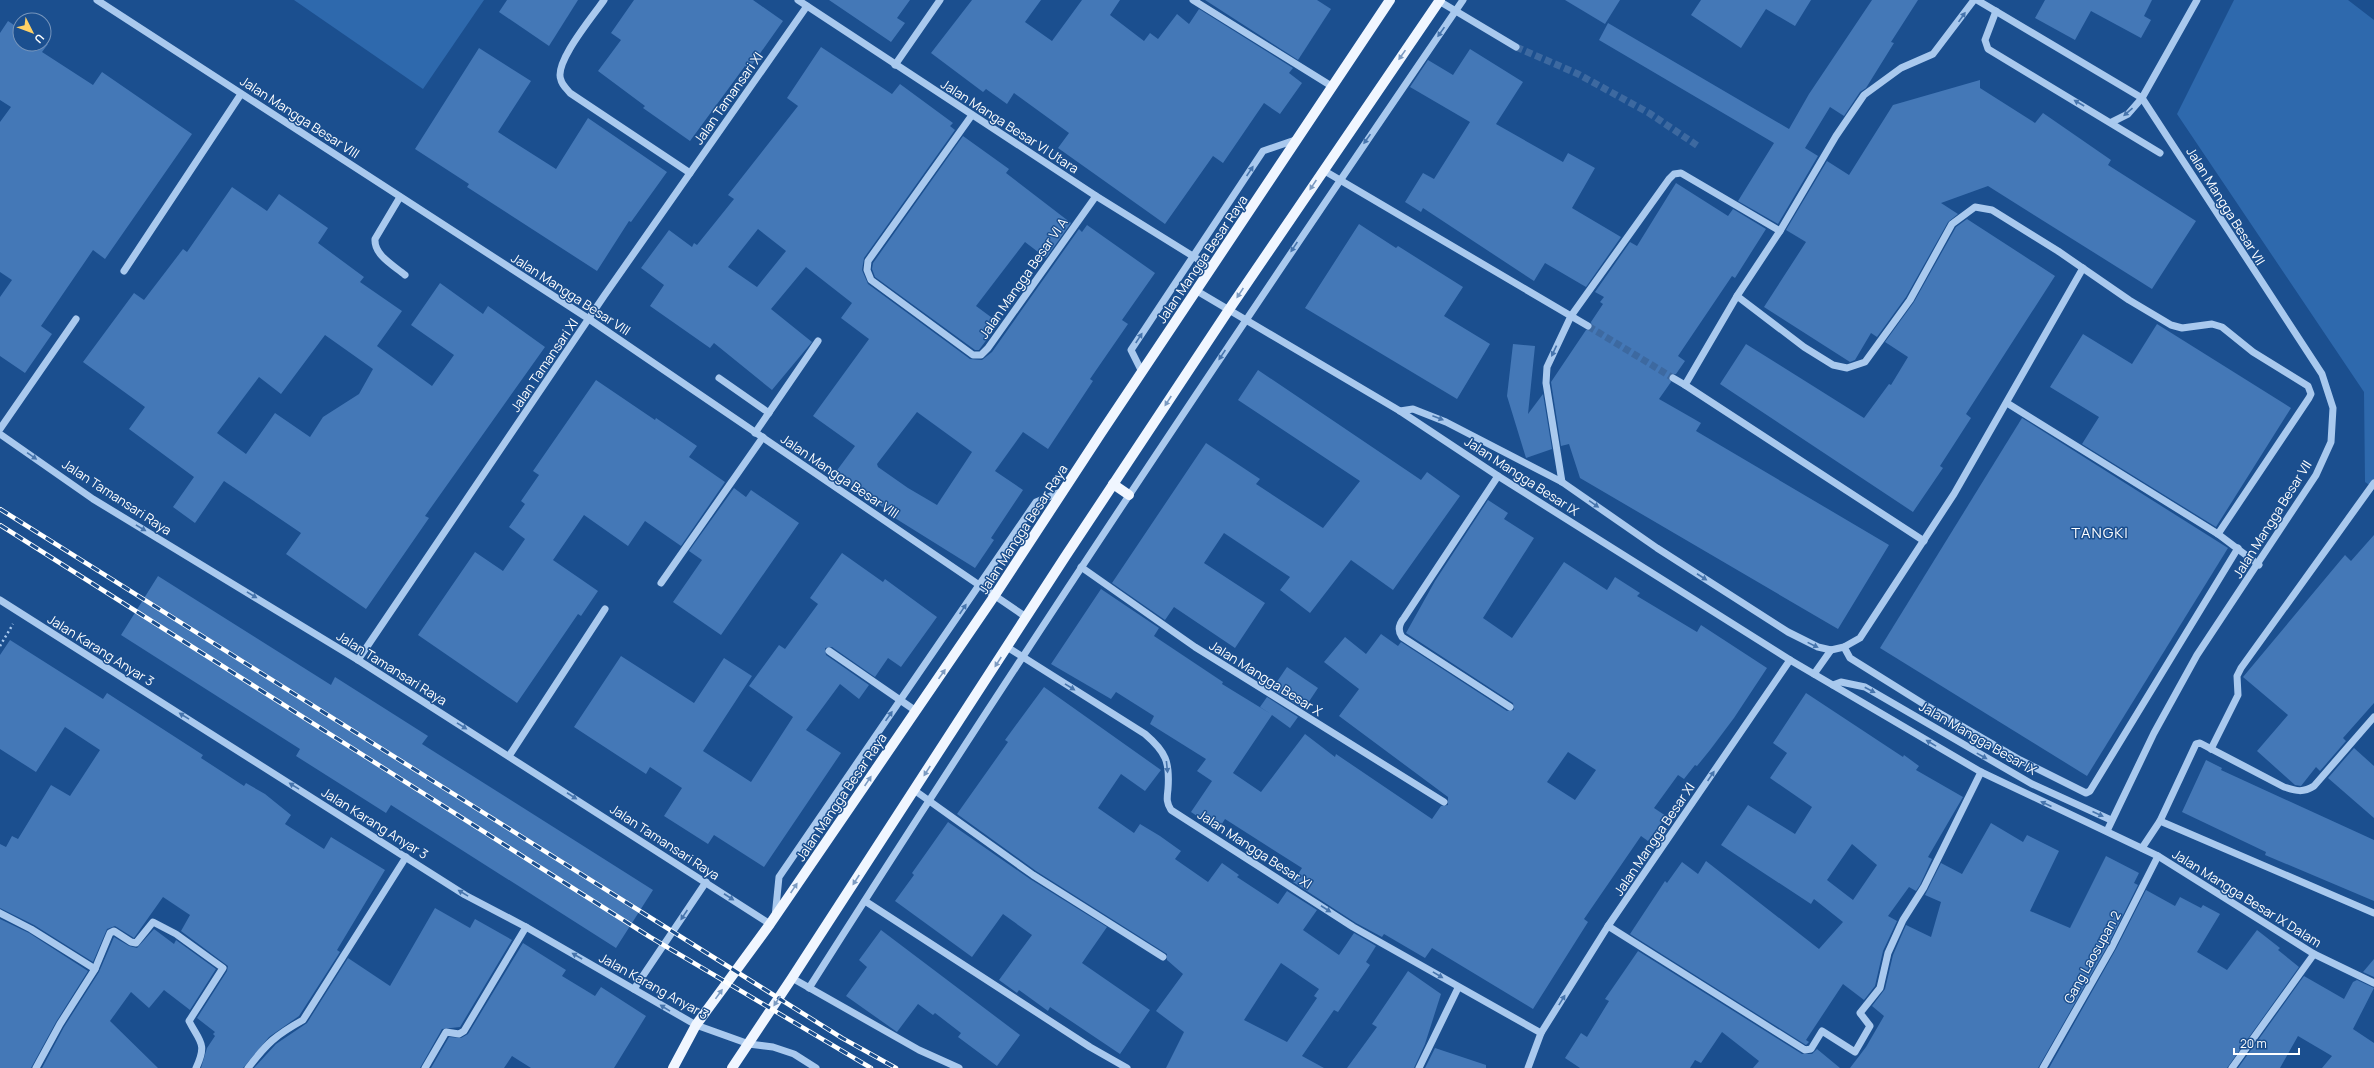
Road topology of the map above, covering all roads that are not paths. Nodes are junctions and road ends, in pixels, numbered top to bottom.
1 (97, 0) edge
2 (604, 0) edge
3 (798, 0) edge
4 (940, 0) edge
5 (1194, 0) edge
6 (1463, 0) edge
7 (1974, 0) edge
8 (1977, 0) edge
9 (2197, 0) edge
10 (1440, 1) edge
11 (1387, 2) edge
12 (807, 6) junction
13 (1456, 10) junction
14 (1996, 11) junction
15 (1516, 47) tunnel mouth
16 (895, 64) junction
17 (1333, 87) junction
18 (242, 94) junction
19 (2142, 98) junction
20 (972, 115) junction
21 (2112, 122) junction
22 (1298, 139) junction
23 (2160, 153) dead end
24 (1323, 170) junction
25 (690, 173) junction
26 (1339, 180) junction
27 (1096, 196) junction
28 (400, 197) junction
29 (1780, 231) junction
30 (1192, 257) junction
31 (1212, 268) junction
32 (2083, 268) junction
33 (124, 271) dead end
34 (405, 275) dead end
35 (1197, 291) junction
36 (1737, 296) junction
37 (1228, 311) junction
38 (1571, 316) junction
39 (76, 319) dead end
40 (589, 319) junction
41 (1245, 321) junction
42 (1588, 326) tunnel mouth
43 (818, 341) dead end
44 (1142, 372) junction
45 (719, 378) dead end
46 (1673, 378) tunnel mouth
47 (1685, 385) junction
48 (2007, 403) junction
49 (1400, 411) junction
50 (769, 413) junction
51 (0, 429) edge
52 (755, 433) junction
53 (0, 434) edge
54 (763, 438) junction
55 (1498, 476) junction
56 (1562, 482) junction
57 (2374, 483) edge
58 (1114, 484) junction
59 (1063, 491) junction
60 (1130, 495) junction
61 (2218, 534) junction
62 (1924, 541) junction
63 (2238, 548) junction
64 (2259, 565) junction
65 (1082, 567) junction
66 (661, 583) dead end
67 (979, 585) junction
68 (995, 596) junction
69 (0, 600) edge
70 (604, 609) dead end
71 (1026, 617) junction
72 (1007, 647) junction
73 (1844, 647) junction
74 (1831, 650) junction
75 (829, 651) dead end
76 (1022, 657) junction
77 (358, 660) junction
78 (1790, 660) junction
79 (1814, 674) junction
80 (1833, 685) junction
81 (900, 700) junction
82 (1510, 707) dead end
83 (916, 711) junction
84 (2374, 717) edge
85 (2211, 749) junction
86 (509, 756) junction
87 (1981, 772) junction
88 (914, 790) junction
89 (930, 801) junction
90 (1444, 802) dead end
91 (2112, 820) junction
92 (2160, 821) junction
93 (2108, 831) junction
94 (2142, 848) junction
95 (2158, 856) junction
96 (406, 857) junction
97 (706, 882) junction
98 (865, 901) junction
99 (2374, 913) edge
100 (0, 914) edge
101 (772, 920) junction
102 (1608, 926) junction
103 (526, 927) junction
104 (2314, 954) junction
105 (1163, 957) dead end
106 (95, 969) junction
107 (792, 978) junction
108 (2374, 983) edge
109 (810, 988) junction
110 (1458, 988) junction
111 (634, 989) junction
112 (696, 1026) junction
113 (1541, 1033) junction
114 (749, 1044) junction
115 (36, 1068) edge
116 (196, 1068) edge
117 (248, 1068) edge
118 (425, 1068) edge
119 (673, 1068) edge
120 (732, 1068) edge
121 (816, 1068) edge
122 (959, 1068) edge
123 (1127, 1068) edge
124 (1419, 1068) edge
125 (1528, 1068) edge
126 (2043, 1068) edge
127 (2232, 1068) edge

1 - 18 street, Jalan Mangga Besar VIII
2 - 25 street
3 - 12 street, Jalan Manga Besar VI Utara
4 - 16 street
5 - 17 street
6 - 13 street
29 -> 7 street
8 - 14 street, Jalan Mangga Besar VII
9 - 19 street
10 - 13 street
10 -> 24 main road
11 - 17 main road, Jalan Mangga Besar Raya
12 - 16 street, Jalan Manga Besar VI Utara
12 - 25 street, Jalan Tamansari XI
13 - 15 street
13 -> 26 street
14 - 19 street, Jalan Mangga Besar VII
21 -> 14 street
16 - 20 street, Jalan Manga Besar VI Utara
17 - 22 main road, Jalan Mangga Besar Raya
18 - 28 street, Jalan Mangga Besar VIII
18 - 33 street
19 -> 21 street
19 - 64 street, Jalan Mangga Besar VII
20 - 27 street, Jalan Manga Besar VI Utara
20 - 27 street, Jalan Mangga Besar VI A
21 - 23 street
30 -> 22 street
22 - 31 main road, Jalan Mangga Besar Raya
24 - 26 street
24 -> 37 main road
25 - 40 street, Jalan Tamansari XI
26 - 38 street
26 -> 41 street
27 - 30 street, Jalan Manga Besar VI Utara
28 - 34 street
28 - 40 street, Jalan Mangga Besar VIII
29 - 36 street
29 - 38 street
30 - 31 street, Jalan Manga Besar VI Utara
44 -> 30 street
31 - 35 main road, Jalan Mangga Besar Raya
32 - 36 street
32 - 48 street
32 - 61 street
35 - 37 street, Jalan Mangga Besar IX
35 - 44 main road, Jalan Mangga Besar Raya
36 - 47 street
37 - 41 street, Jalan Mangga Besar IX
37 -> 58 main road
38 - 42 street
38 -> 56 street
39 - 51 street
40 - 52 street, Jalan Mangga Besar VIII
40 - 77 street, Jalan Tamansari XI
41 - 49 street, Jalan Mangga Besar IX
41 -> 60 street
43 - 50 street
44 - 59 main road, Jalan Mangga Besar Raya
45 - 50 street
46 - 47 street
47 - 62 street
48 - 61 street
48 - 62 street
49 - 55 street, Jalan Mangga Besar IX
49 -> 56 street
50 - 52 street
52 - 54 street, Jalan Mangga Besar VIII
53 -> 77 street, Jalan Tamansari Raya
54 - 66 street
54 - 67 street, Jalan Mangga Besar VIII
55 - 78 street, Jalan Mangga Besar IX
55 - 82 street
56 -> 74 street
57 - 85 street
58 - 60 main road
58 - 71 main road
59 - 67 street
59 - 68 main road, Jalan Mangga Besar Raya
60 - 65 street
61 - 63 street
62 - 73 street
63 - 64 street
63 - 73 street
64 - 91 street, Jalan Mangga Besar VII
65 - 76 street
65 - 90 street, Jalan Mangga Besar X
67 - 68 street, Jalan Mangga Besar VIII
81 -> 67 street
68 - 71 street, Jalan Mangga Besar VIII
83 -> 68 main road, Jalan Mangga Besar Raya
96 -> 69 street, Jalan Karang Anyar 3
70 - 86 street
71 - 72 main road
72 - 76 street, Jalan Mangga Besar XI
72 -> 88 main road
73 - 74 street
74 - 79 street
75 - 81 street
76 - 89 street
76 -> 110 street, Jalan Mangga Besar XI
77 -> 86 street, Jalan Tamansari Raya
78 - 79 street, Jalan Mangga Besar IX
102 -> 78 street, Jalan Mangga Besar XI
79 - 80 street, Jalan Mangga Besar IX
87 -> 80 street, Jalan Mangga Besar IX
80 -> 91 street, Jalan Mangga Besar IX
81 - 83 street
101 -> 81 street
101 -> 83 main road, Jalan Mangga Besar Raya
84 - 85 street
85 - 92 street
86 -> 97 street, Jalan Tamansari Raya
93 -> 87 street, Jalan Mangga Besar IX
87 - 102 street
88 - 89 street
88 -> 107 main road
89 - 98 street
89 - 105 street
91 - 93 street, Jalan Mangga Besar VII
92 - 94 street
92 - 99 street
93 - 94 street, Jalan Mangga Besar IX Dalam
94 - 95 street, Jalan Mangga Besar IX Dalam
95 - 104 street, Jalan Mangga Besar IX Dalam
95 - 126 street, Gang Laosupan 2
103 -> 96 street, Jalan Karang Anyar 3
96 - 117 street
97 -> 101 street, Jalan Tamansari Raya
97 -> 111 street
98 - 109 street
98 - 123 street
100 - 106 street
112 -> 101 main road, Jalan Mangga Besar Raya
113 -> 102 street, Jalan Mangga Besar XI
111 -> 103 street, Jalan Karang Anyar 3
103 - 118 street
104 - 108 street, Jalan Mangga Besar IX Dalam
104 - 127 street
106 - 115 street
106 - 116 street
107 - 109 street
107 -> 114 main road
109 - 122 street
110 - 113 street, Jalan Mangga Besar XI
110 - 124 street
112 -> 111 street, Jalan Karang Anyar 3
112 - 114 street, Jalan Karang Anyar 3
112 - 119 main road, Jalan Mangga Besar Raya
113 - 125 street, Jalan Mangga Besar XI
114 - 120 main road
114 - 121 street, Jalan Karang Anyar 3

